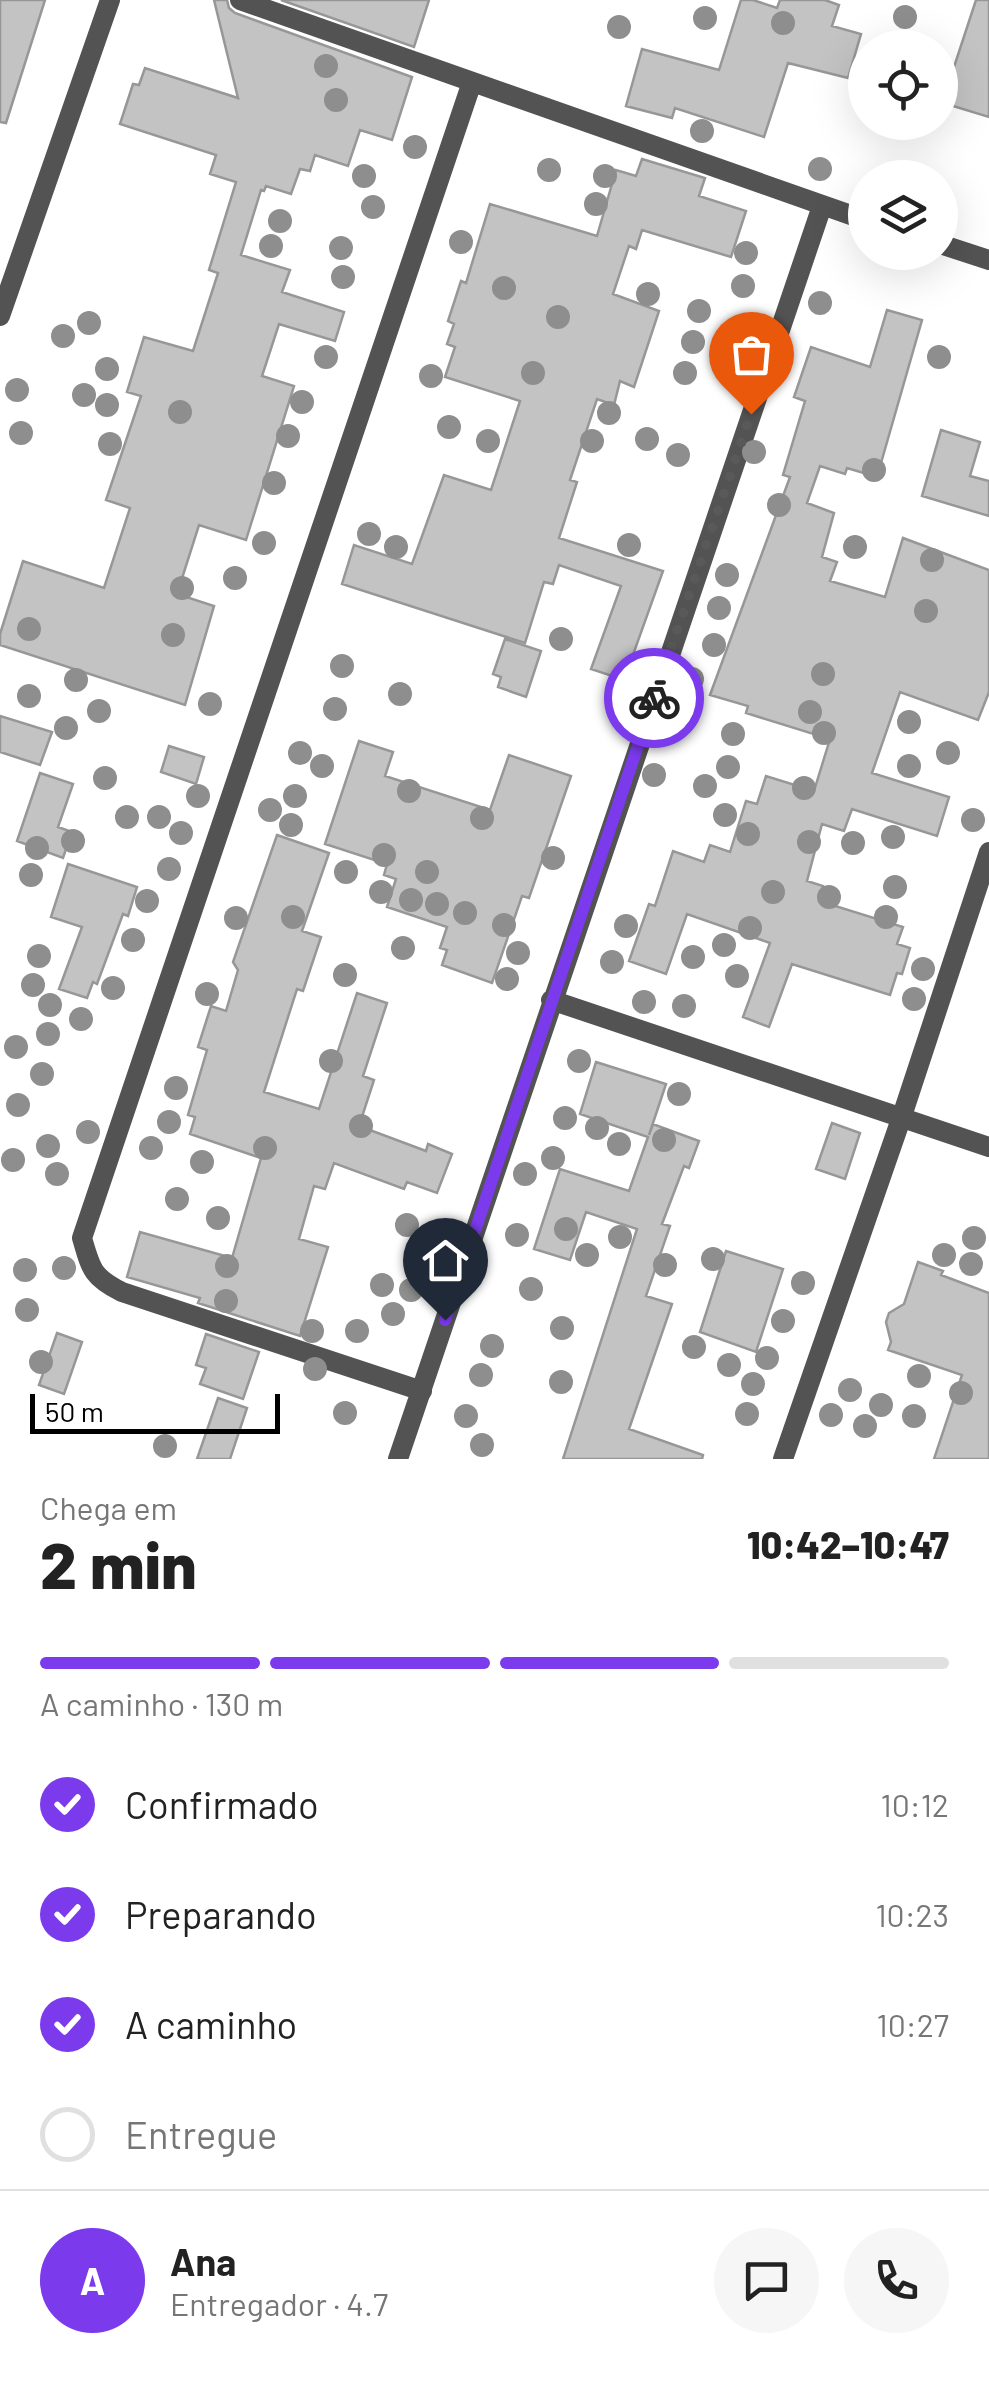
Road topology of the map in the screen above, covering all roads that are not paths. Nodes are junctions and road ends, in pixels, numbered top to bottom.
1 (110, 0) edge
2 (240, 0) edge
3 (472, 82) junction
4 (822, 206) junction
5 (848, 214) edge
6 (958, 250) edge
7 (989, 260) edge
8 (1, 308) edge
9 (989, 852) edge
10 (551, 1000) junction
11 (901, 1120) junction
12 (989, 1146) edge
13 (422, 1391) junction
14 (398, 1459) edge
15 (782, 1459) edge

1 - 8 street
2 - 3 street
3 - 4 street
3 - 13 street
4 - 5 street
4 - 10 street
6 - 7 street
9 - 11 street
10 - 11 street
10 - 13 street
11 - 12 street
11 - 15 street
13 - 14 street

